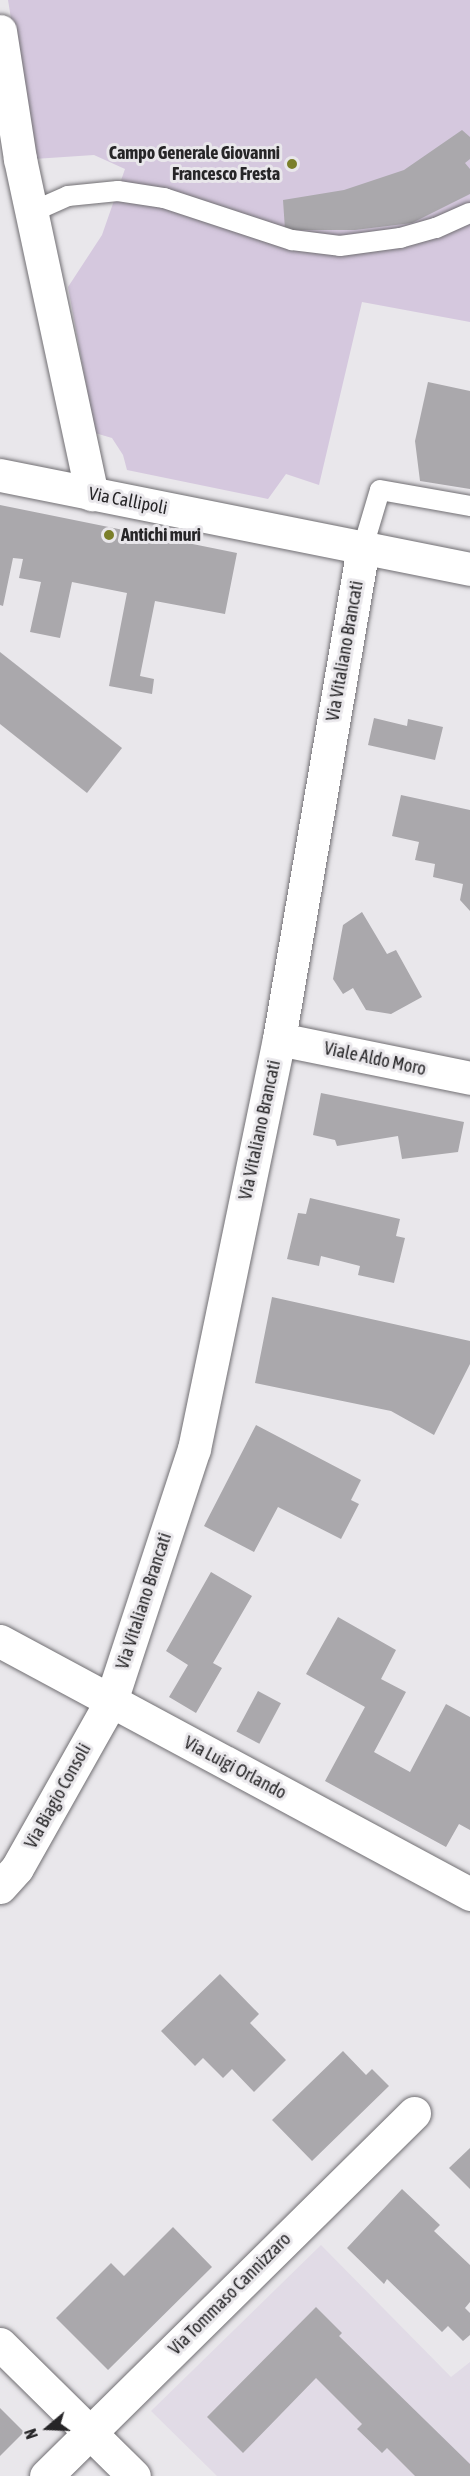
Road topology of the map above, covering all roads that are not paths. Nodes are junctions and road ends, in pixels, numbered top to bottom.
1 (0, 32) edge
2 (32, 212) junction
3 (470, 213) edge
4 (0, 476) edge
5 (92, 494) junction
6 (470, 506) edge
7 (363, 547) junction
8 (470, 569) edge
9 (279, 1039) junction
10 (470, 1078) edge
11 (0, 1641) edge
12 (111, 1701) junction
13 (0, 1887) edge
14 (470, 1894) edge
15 (414, 2113) dead end
16 (0, 2344) edge
17 (89, 2433) junction
18 (46, 2476) edge
19 (134, 2476) edge

1 - 2 street
2 - 3 lane
2 - 5 street
4 - 5 street, Via Callipoli
5 - 7 street, Via Callipoli
6 - 7 lane
7 - 8 street, Via Callipoli
7 - 9 street, Via Vitaliano Brancati
9 - 10 street, Viale Aldo Moro
9 - 12 street, Via Vitaliano Brancati
11 - 12 street, Via Luigi Orlando
12 - 13 street, Via Biagio Consoli
12 - 14 street, Via Luigi Orlando
15 - 17 street, Via Tommaso Cannizzaro
16 - 17 street
17 - 18 street, Via Tommaso Cannizzaro
17 - 19 street

